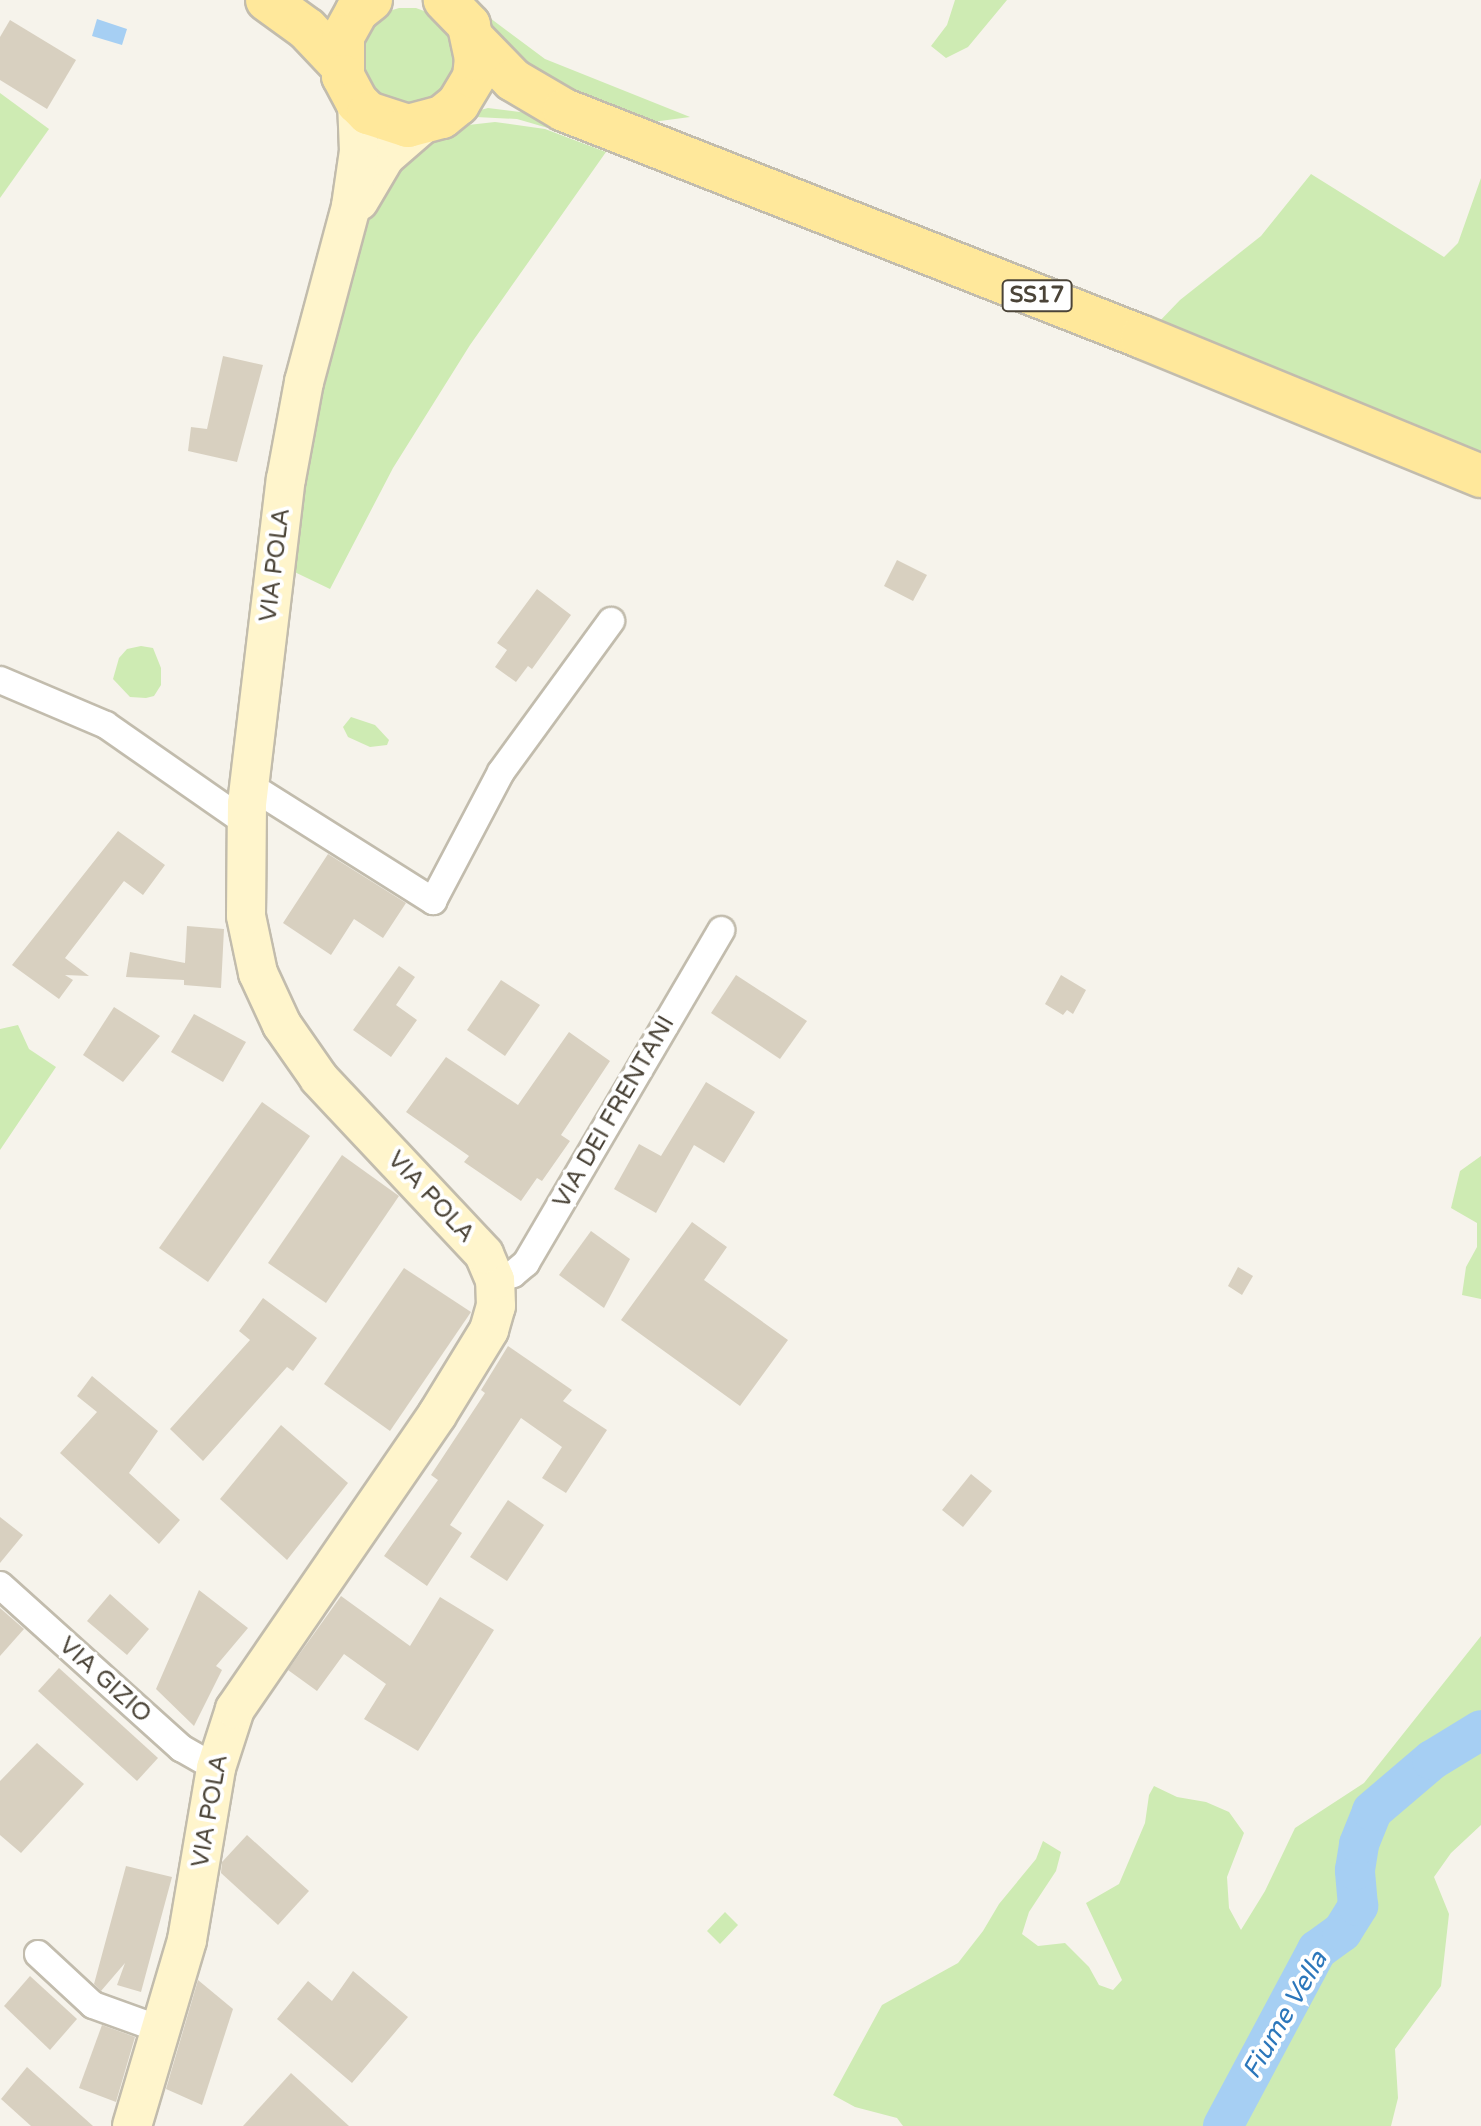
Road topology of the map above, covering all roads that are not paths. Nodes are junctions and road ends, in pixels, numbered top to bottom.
1 (267, 0) edge
2 (290, 0) edge
3 (448, 1) edge
4 (368, 2) edge
5 (475, 41) junction
6 (340, 64) junction
7 (357, 102) junction
8 (432, 120) junction
9 (591, 122) junction
10 (347, 224) junction
11 (1481, 476) edge
12 (611, 621) dead end
13 (0, 680) edge
14 (247, 804) junction
15 (721, 930) dead end
16 (495, 1280) junction
17 (0, 1585) edge
18 (216, 1768) junction
19 (38, 1954) dead end
20 (162, 2030) junction
21 (132, 2126) edge

1 - 6 main road
2 - 4 main road
3 - 5 main road
4 - 6 main road
5 - 8 main road
5 - 9 main road
6 - 7 main road
7 - 8 main road
7 - 10 street, VIA POLA
8 - 9 main road
8 - 10 street, VIA POLA
9 - 11 main road, SS17
10 - 14 street, VIA POLA
12 - 14 street
13 - 14 street
14 - 16 street, VIA POLA
15 - 16 street, VIA DEI FRENTANI
16 - 18 street, VIA POLA
17 - 18 street, VIA GIZIO
18 - 20 street, VIA POLA
19 - 20 street
20 - 21 street, VIA POLA

